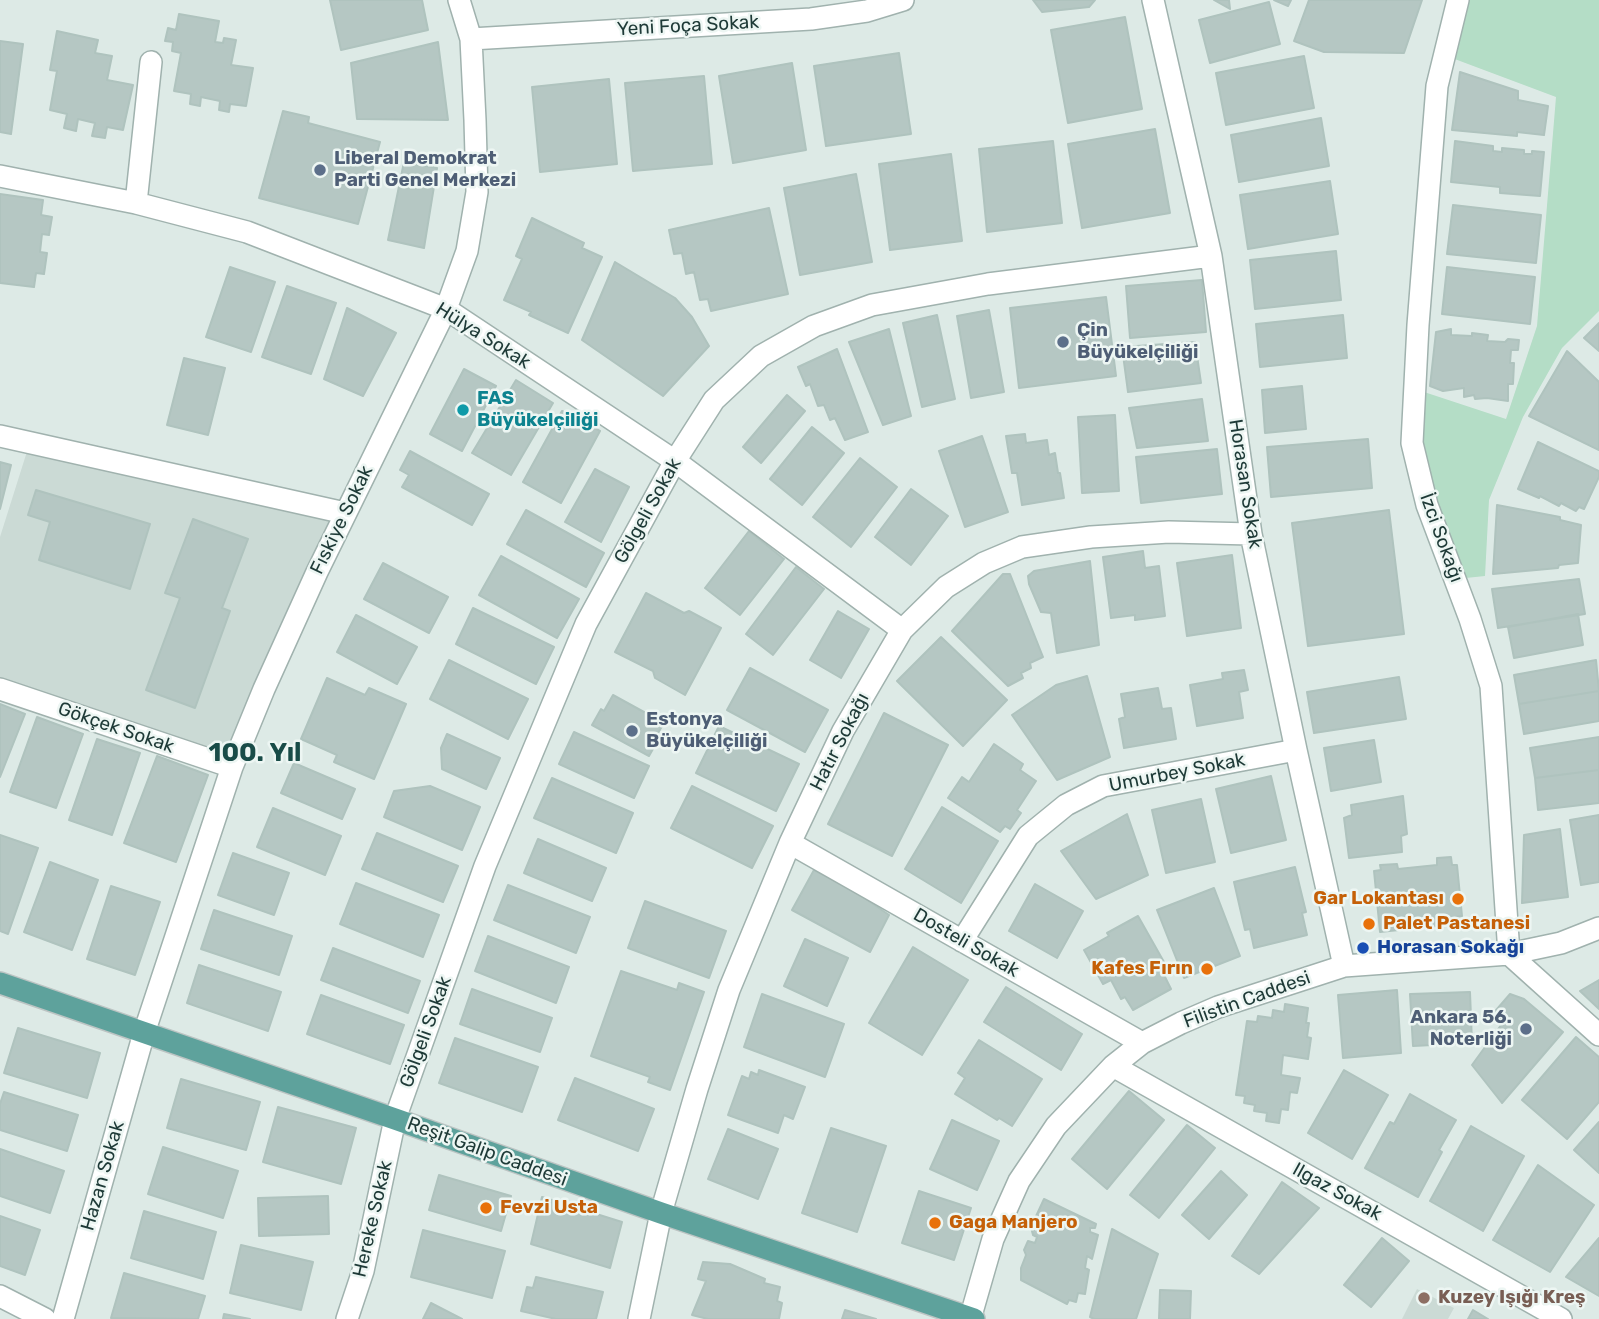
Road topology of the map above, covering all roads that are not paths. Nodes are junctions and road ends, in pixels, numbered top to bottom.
1 (459, 0) edge
2 (903, 0) edge
3 (1153, 0) edge
4 (1458, 0) edge
5 (471, 39) junction
6 (151, 62) dead end
7 (0, 176) edge
8 (136, 203) junction
9 (1211, 256) junction
10 (446, 309) junction
11 (0, 436) edge
12 (675, 461) junction
13 (345, 513) junction
14 (1251, 534) junction
15 (902, 630) junction
16 (0, 689) edge
17 (1296, 750) junction
18 (232, 767) junction
19 (790, 843) junction
20 (1599, 928) edge
21 (962, 940) junction
22 (1509, 954) junction
23 (1344, 966) junction
24 (0, 984) edge
25 (144, 1033) junction
26 (1599, 1035) edge
27 (1142, 1043) junction
28 (1113, 1066) junction
29 (395, 1119) junction
30 (661, 1213) junction
31 (0, 1296) edge
32 (971, 1318) edge
33 (45, 1319) edge
34 (63, 1319) edge
35 (347, 1319) edge
36 (639, 1319) edge
37 (1561, 1319) edge

1 - 5 street, Fıskiye Sokak
2 - 5 street, Yeni Foça Sokak
3 - 9 street, Horasan Sokak
4 - 22 street, İzci Sokağı
5 - 10 street, Fıskiye Sokak
6 - 8 street
7 - 8 street, Hülya Sokak
8 - 10 street, Hülya Sokak
9 - 12 street, Gölgeli Sokak
9 - 14 street, Horasan Sokak
10 - 12 street, Hülya Sokak
10 - 13 street, Fıskiye Sokak
11 - 13 street
12 - 15 street, Hülya Sokak
12 - 29 street, Gölgeli Sokak
13 - 18 street, Fıskiye Sokak
14 - 15 street, Hatır Sokağı
14 - 17 street, Horasan Sokak
15 - 19 street, Hatır Sokağı
16 - 18 street, Gökçek Sokak
17 - 21 street, Umurbey Sokak
17 - 23 street, Horasan Sokak
18 - 25 street, Fıskiye Sokak
19 - 21 street, Dosteli Sokak
19 - 30 street, Hatır Sokağı
20 - 22 street, Filistin Caddesi
21 - 27 street, Dosteli Sokak
22 - 23 street, Filistin Caddesi
22 - 26 street
23 - 27 street, Filistin Caddesi
24 - 25 main road, Reşit Galip Caddesi
25 - 29 main road, Reşit Galip Caddesi
25 - 34 street, Hazan Sokak
27 - 28 street, Filistin Caddesi
28 - 32 street, Filistin Caddesi
28 - 37 street, Ilgaz Sokak
29 - 30 main road, Reşit Galip Caddesi
29 - 35 street, Hereke Sokak
30 - 32 main road, Reşit Galip Caddesi
30 - 36 street, Hatır Sokağı
31 - 33 street

